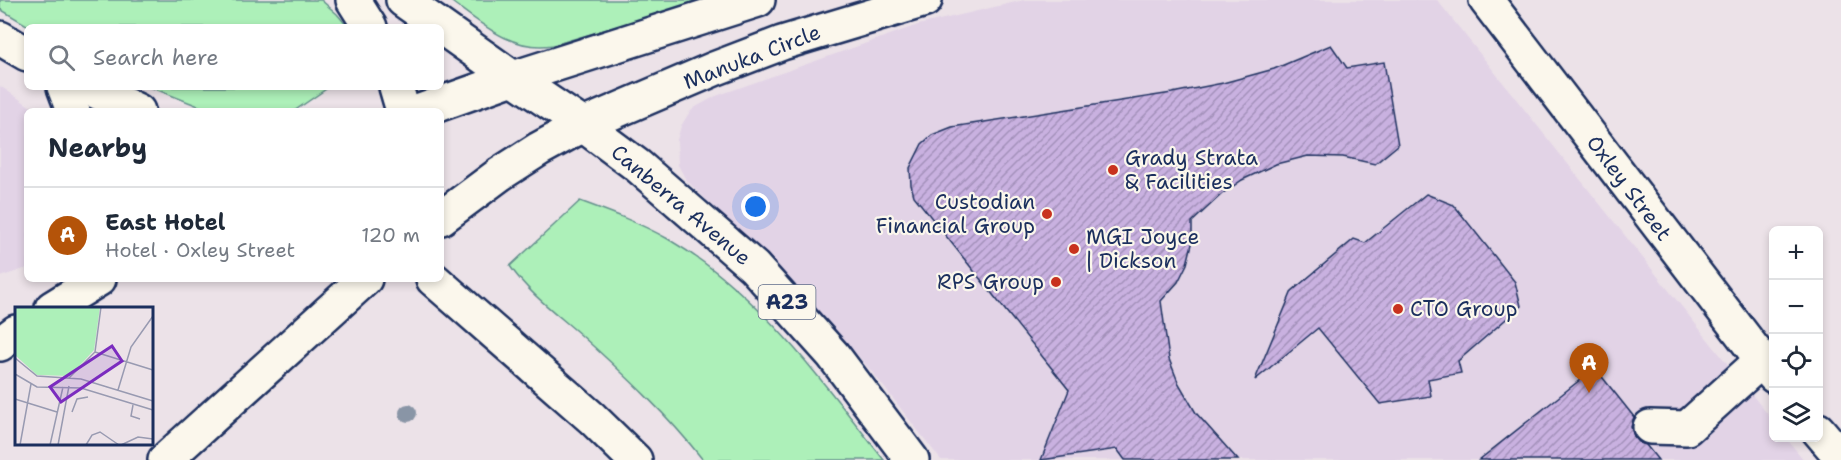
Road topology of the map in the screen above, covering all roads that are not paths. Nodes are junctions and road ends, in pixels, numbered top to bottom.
1 (353, 0) edge
2 (403, 0) edge
3 (758, 0) edge
4 (925, 0) edge
5 (1486, 0) edge
6 (368, 24) edge
7 (437, 24) edge
8 (444, 29) edge
9 (0, 38) edge
10 (24, 52) edge
11 (513, 78) junction
12 (65, 90) edge
13 (93, 90) edge
14 (397, 90) edge
15 (72, 108) edge
16 (132, 108) edge
17 (402, 108) edge
18 (428, 108) edge
19 (584, 125) junction
20 (444, 216) edge
21 (53, 282) edge
22 (94, 282) edge
23 (362, 282) edge
24 (436, 282) edge
25 (40, 307) edge
26 (55, 307) edge
27 (15, 333) edge
28 (0, 344) edge
29 (1767, 368) edge
30 (1650, 427) dead end
31 (1823, 436) edge
32 (1841, 457) edge
33 (165, 460) edge
34 (635, 460) edge
35 (912, 460) edge

1 - 6 main road
2 - 7 main road, Canberra Avenue / A23
3 - 11 main road
4 - 19 main road, Manuka Circle
5 - 29 main road, Oxley Street
8 - 11 main road, Canberra Avenue / A23
9 - 10 main road
11 - 18 main road
11 - 19 main road, Canberra Avenue / A23
12 - 15 main road
13 - 16 main road
14 - 17 main road
19 - 20 main road, Manuka Circle
19 - 35 main road, Canberra Avenue / A23
21 - 25 main road
22 - 26 main road
23 - 33 main road
24 - 34 main road
27 - 28 main road
29 - 30 main road
31 - 32 main road

